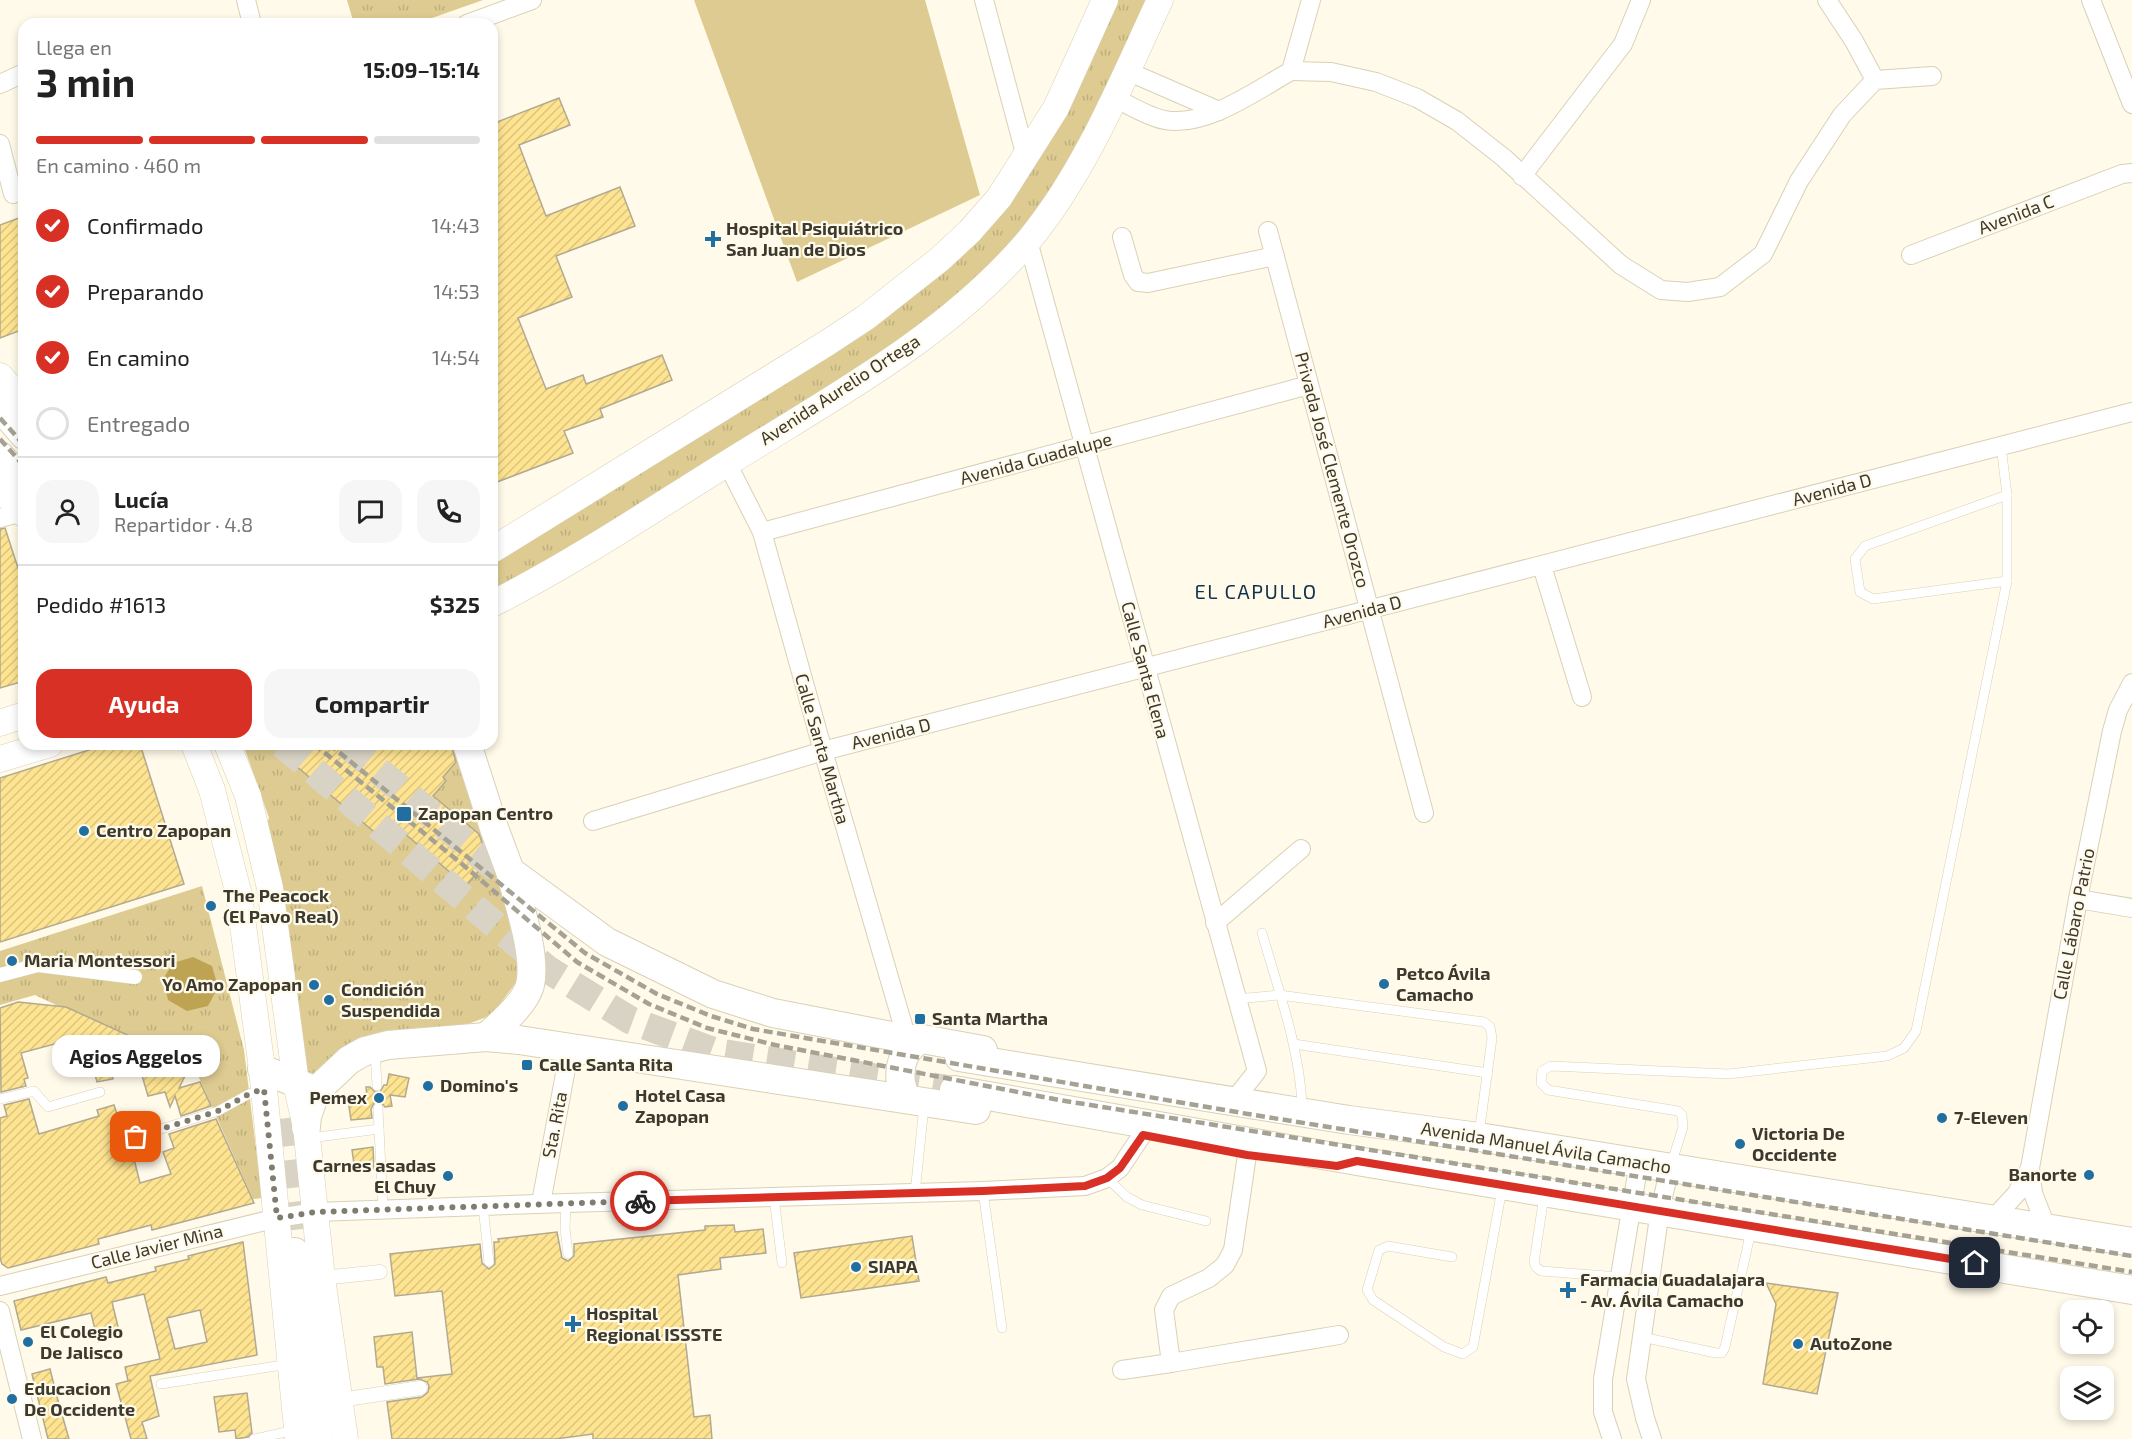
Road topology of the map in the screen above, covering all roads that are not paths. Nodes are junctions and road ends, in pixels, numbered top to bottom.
1 (246, 0) edge
2 (532, 0) edge
3 (984, 0) edge
4 (1106, 0) edge
5 (1160, 0) edge
6 (1311, 0) edge
7 (1641, 0) edge
8 (1827, 0) edge
9 (2091, 0) edge
10 (250, 18) edge
11 (483, 18) edge
12 (1291, 71) junction
13 (18, 76) edge
14 (1932, 76) dead end
15 (1875, 80) junction
16 (1, 83) edge
17 (1120, 86) junction
18 (2132, 104) edge
19 (1219, 111) junction
20 (0, 144) edge
21 (1026, 156) junction
22 (2128, 169) edge
23 (1522, 176) junction
24 (12, 194) edge
25 (1268, 231) dead end
26 (1122, 237) dead end
27 (1028, 241) junction
28 (1911, 255) dead end
29 (1275, 256) junction
30 (0, 376) edge
31 (1310, 385) junction
32 (18, 396) edge
33 (0, 407) edge
34 (2132, 412) edge
35 (18, 428) edge
36 (1084, 446) junction
37 (2001, 446) junction
38 (0, 456) edge
39 (727, 463) junction
40 (18, 476) edge
41 (0, 488) edge
42 (2007, 495) junction
43 (16, 515) edge
44 (762, 532) junction
45 (498, 546) edge
46 (1542, 566) junction
47 (2007, 581) junction
48 (498, 601) edge
49 (1370, 610) junction
50 (1144, 668) junction
51 (2132, 683) edge
52 (1582, 697) dead end
53 (18, 717) edge
54 (0, 723) edge
55 (30, 750) edge
56 (196, 750) edge
57 (229, 750) edge
58 (469, 750) edge
59 (823, 751) junction
60 (0, 759) edge
61 (1424, 813) dead end
62 (593, 821) dead end
63 (1301, 849) dead end
64 (510, 872) junction
65 (2078, 899) junction
66 (2132, 908) edge
67 (1215, 923) junction
68 (1262, 933) dead end
69 (0, 975) edge
70 (135, 977) dead end
71 (1279, 995) junction
72 (1236, 999) junction
73 (486, 1037) junction
74 (914, 1039) junction
75 (1294, 1044) junction
76 (570, 1047) junction
77 (374, 1048) junction
78 (959, 1057) dead end
79 (1488, 1073) junction
80 (263, 1079) junction
81 (377, 1086) dead end
82 (306, 1087) junction
83 (954, 1090) tunnel mouth
84 (100, 1092) dead end
85 (1239, 1094) junction
86 (0, 1099) edge
87 (916, 1100) junction
88 (1302, 1104) junction
89 (378, 1108) dead end
90 (379, 1129) junction
91 (1426, 1129) junction
92 (307, 1133) junction
93 (1143, 1135) junction
94 (136, 1137) dead end
95 (1479, 1137) junction
96 (1247, 1155) junction
97 (1357, 1161) junction
98 (1639, 1162) junction
99 (1670, 1167) junction
100 (2030, 1168) junction
101 (1107, 1178) junction
102 (1502, 1184) junction
103 (983, 1191) junction
104 (1545, 1191) junction
105 (915, 1193) junction
106 (774, 1197) junction
107 (541, 1203) junction
108 (566, 1203) junction
109 (1632, 1205) junction
110 (483, 1206) junction
111 (383, 1210) junction
112 (1660, 1210) junction
113 (316, 1212) junction
114 (277, 1218) junction
115 (1992, 1220) junction
116 (1206, 1221) dead end
117 (1752, 1226) junction
118 (2047, 1228) junction
119 (2132, 1242) edge
120 (295, 1252) tunnel mouth
121 (568, 1254) dead end
122 (1452, 1257) dead end
123 (489, 1262) dead end
124 (782, 1263) dead end
125 (380, 1272) dead end
126 (1620, 1277) junction
127 (322, 1278) junction
128 (0, 1286) edge
129 (2132, 1290) edge
130 (0, 1311) edge
131 (1002, 1328) dead end
132 (1339, 1335) dead end
133 (1642, 1338) junction
134 (1171, 1363) junction
135 (290, 1364) junction
136 (1122, 1370) dead end
137 (161, 1383) dead end
138 (420, 1388) dead end
139 (340, 1400) junction
140 (304, 1436) edge
141 (32, 1439) edge
142 (254, 1439) edge
143 (345, 1439) edge
144 (1612, 1439) edge
145 (1652, 1439) edge

1 - 10 street
2 - 11 street
3 - 21 street
4 - 21 main road
5 - 17 main road, Avenida Aurelio Ortega
6 - 12 street
7 - 23 street
8 - 15 street
9 - 18 street
12 - 19 street
12 - 23 street
13 - 16 street
14 - 15 street
15 - 23 street
17 - 19 street
17 - 19 street
17 - 27 main road, Avenida Aurelio Ortega
20 - 24 street
21 - 45 main road
22 - 28 street, Avenida C
25 - 29 street, Privada José Clemente Orozco
26 - 29 street
27 - 36 street, Calle Santa Elena
27 - 39 main road, Avenida Aurelio Ortega
29 - 31 street, Privada José Clemente Orozco
30 - 32 main road
31 - 36 street, Avenida Guadalupe
31 - 49 street, Privada José Clemente Orozco
33 - 35 main road
34 - 37 street, Avenida D
36 - 44 street, Avenida Guadalupe
36 - 50 street, Calle Santa Elena
37 - 42 lane
37 - 46 street, Avenida D
38 - 40 main road
39 - 44 street, Calle Santa Martha
39 - 48 main road, Avenida Aurelio Ortega
41 - 43 main road
42 - 47 lane
42 - 47 lane
44 - 59 street, Calle Santa Martha
46 - 49 street, Avenida D
46 - 52 street
47 - 99 lane
49 - 50 street, Avenida D
49 - 61 street, Privada José Clemente Orozco
50 - 59 street, Avenida D
50 - 67 street, Calle Santa Elena
51 - 65 street, Calle Lábaro Patrio
53 - 54 main road
55 - 60 main road
56 - 80 main road
57 - 82 main road
58 - 64 main road
59 - 62 street, Avenida D
59 - 74 street, Calle Santa Martha
63 - 67 street
64 - 73 main road
64 - 74 main road
65 - 66 street
65 - 100 street, Calle Lábaro Patrio
67 - 72 street, Calle Santa Elena
68 - 71 lane
69 - 70 street
71 - 72 lane
71 - 75 lane
71 - 79 lane
72 - 85 street, Calle Santa Elena
73 - 76 main road
73 - 77 main road
74 - 85 main road
74 - 87 main road
75 - 79 lane
75 - 88 lane
76 - 87 main road
76 - 107 street, Sta. Rita
77 - 81 lane
77 - 82 main road
78 - 91 main road, Avenida Manuel Ávila Camacho
79 - 95 lane
80 - 82 main road
80 - 94 lane
80 - 114 main road
82 - 92 main road
83 - 97 main road
84 - 86 lane
85 - 88 main road
87 - 93 main road
87 - 105 lane
88 - 91 main road
89 - 90 lane
90 - 92 lane
90 - 111 lane
91 - 95 main road, Avenida Manuel Ávila Camacho
92 - 113 main road
93 - 96 main road
93 - 101 street
95 - 98 main road, Avenida Manuel Ávila Camacho
96 - 97 main road
96 - 134 street
97 - 102 main road
98 - 99 main road, Avenida Manuel Ávila Camacho
98 - 109 street
99 - 112 street
99 - 115 main road, Avenida Manuel Ávila Camacho
100 - 115 street, Calle Lábaro Patrio
100 - 118 street, Calle Lábaro Patrio
101 - 103 street, Calle Javier Mina
101 - 116 lane
102 - 104 main road
102 - 122 lane
103 - 105 street, Calle Javier Mina
103 - 131 lane
104 - 109 main road
104 - 126 lane
105 - 106 street, Calle Javier Mina
106 - 108 street, Calle Javier Mina
106 - 124 lane
107 - 108 street, Calle Javier Mina
107 - 110 street, Calle Javier Mina
108 - 121 lane
109 - 112 main road
109 - 126 street
110 - 111 street, Calle Javier Mina
110 - 123 lane
111 - 113 street, Calle Javier Mina
112 - 117 main road
112 - 133 street
113 - 114 street, Calle Javier Mina
113 - 127 main road
114 - 128 street, Calle Javier Mina
114 - 135 main road
115 - 118 main road, Avenida Manuel Ávila Camacho
117 - 129 main road
117 - 133 lane
118 - 119 main road, Avenida Manuel Ávila Camacho
120 - 140 main road
125 - 127 street
126 - 144 street
127 - 139 main road
130 - 141 street
132 - 134 street
133 - 145 street
134 - 136 street
135 - 137 lane
135 - 140 main road
138 - 139 street
139 - 143 main road
140 - 142 lane

